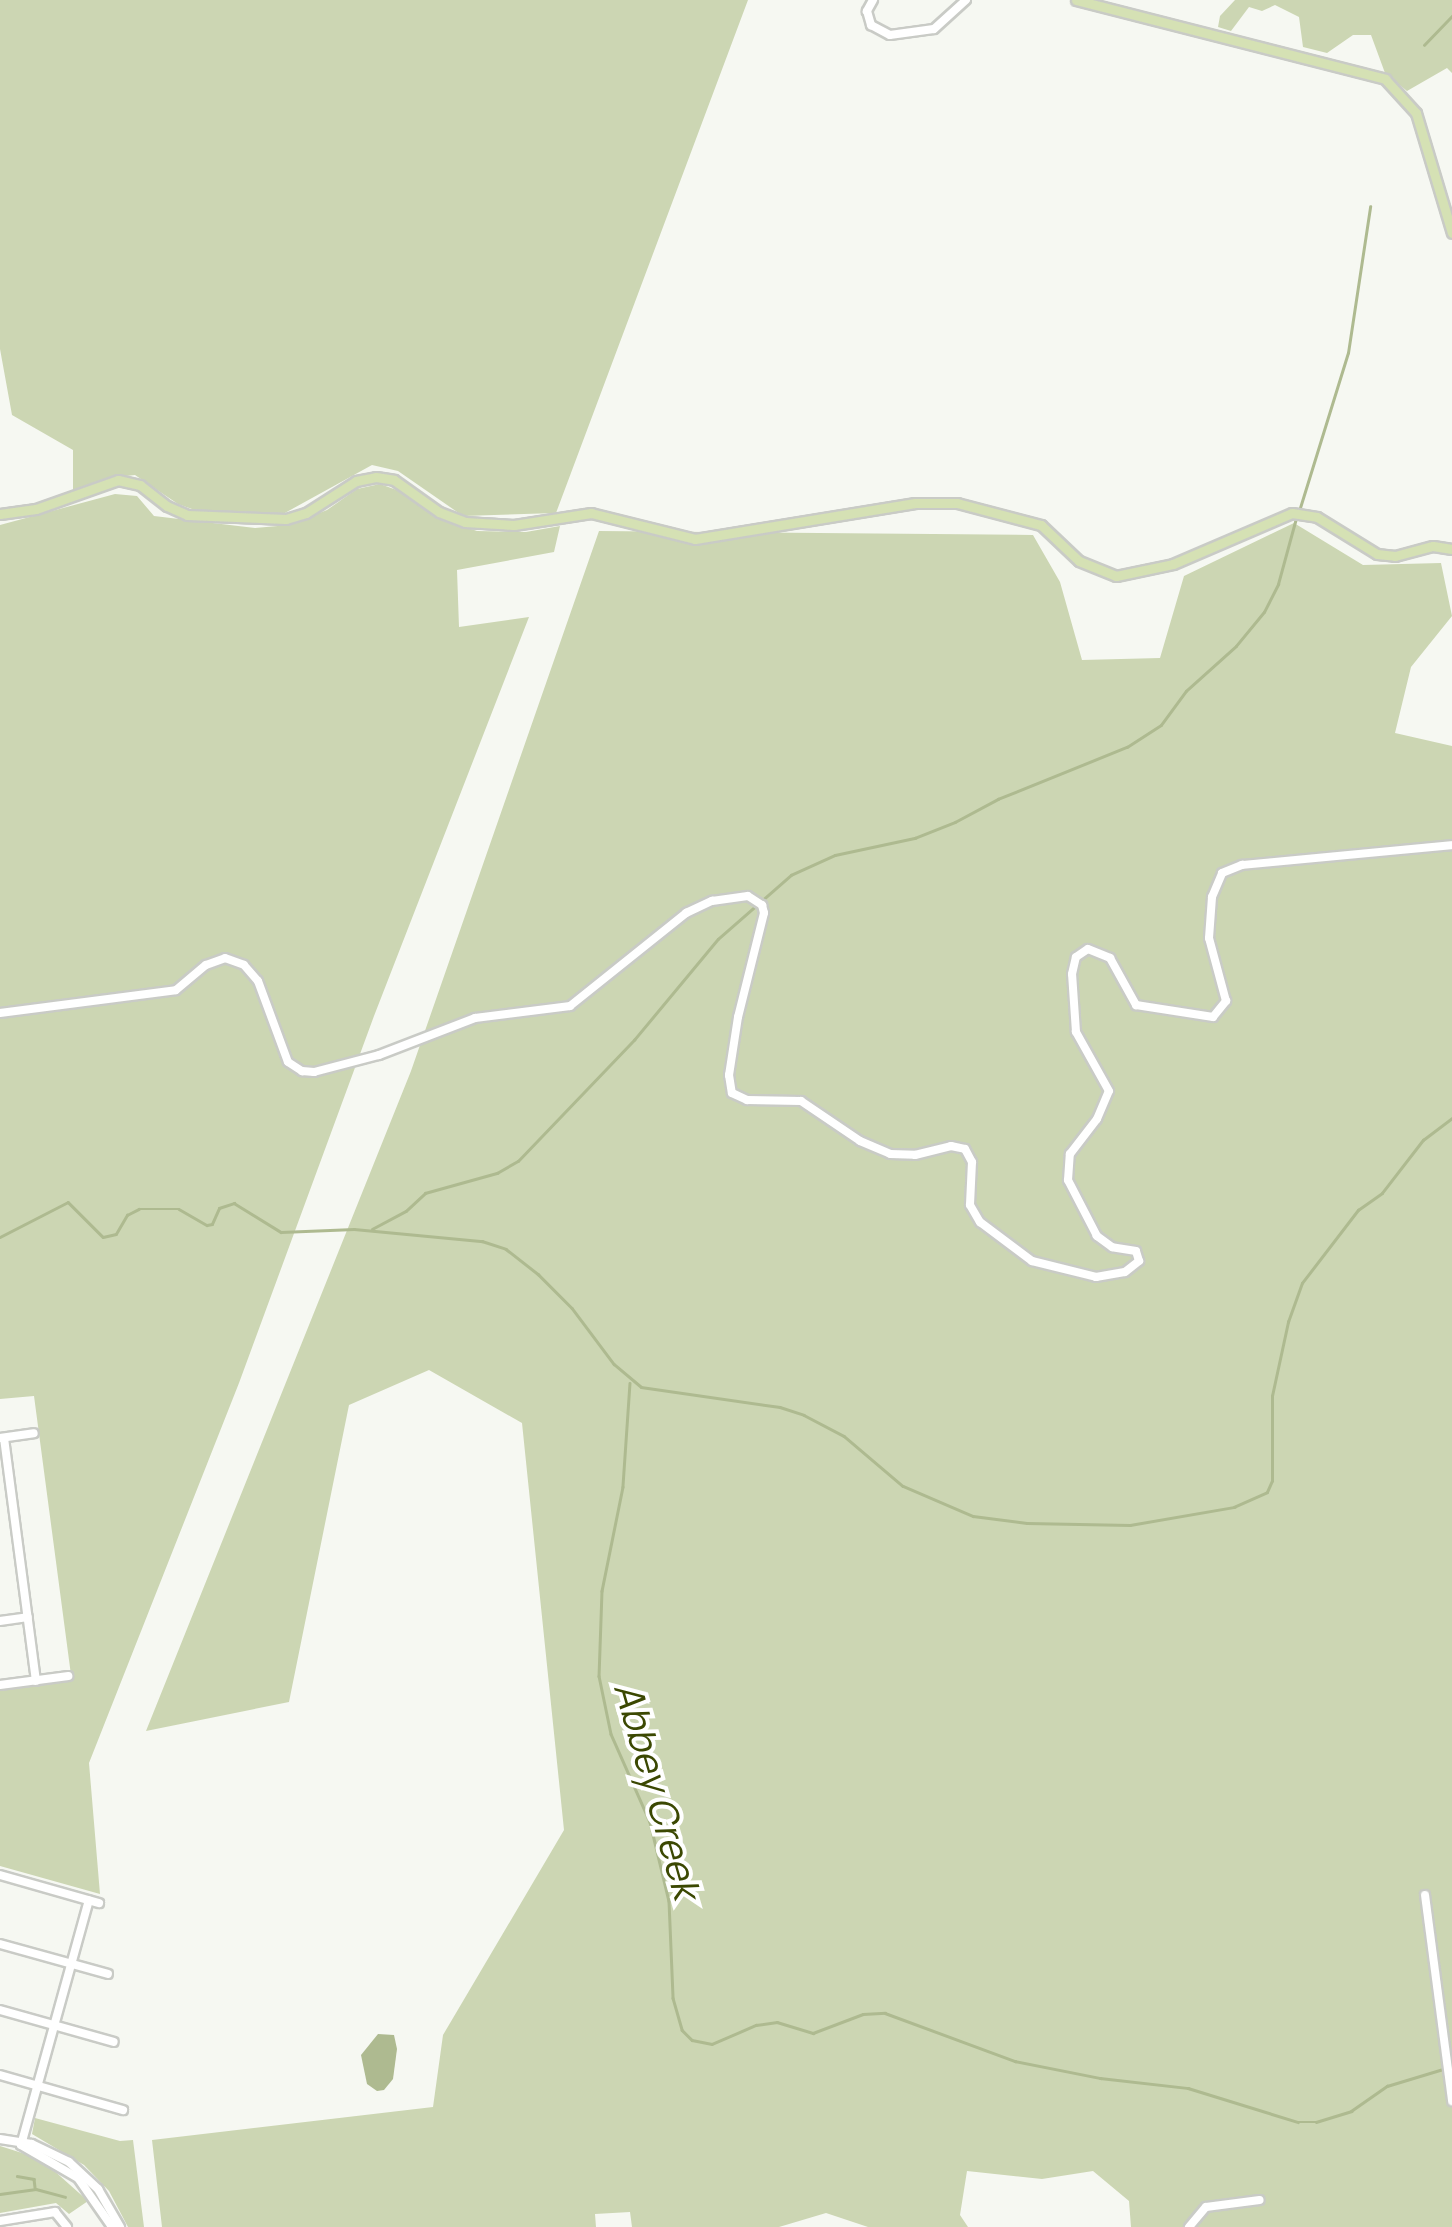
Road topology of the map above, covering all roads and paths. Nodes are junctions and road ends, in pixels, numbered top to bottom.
1 (873, 0) edge
2 (966, 0) edge
3 (1076, 0) edge
4 (1452, 233) edge
5 (0, 514) edge
6 (1452, 549) edge
7 (1452, 845) edge
8 (0, 1013) edge
9 (34, 1433) dead end
10 (2, 1438) edge
11 (28, 1618) junction
12 (0, 1621) edge
13 (68, 1676) dead end
14 (36, 1681) junction
15 (0, 1686) edge
16 (0, 1875) edge
17 (1425, 1895) dead end
18 (89, 1900) junction
19 (99, 1903) dead end
20 (0, 1944) edge
21 (72, 1964) junction
22 (108, 1974) dead end
23 (0, 2010) edge
24 (55, 2025) junction
25 (114, 2042) dead end
26 (0, 2075) edge
27 (1450, 2083) edge
28 (38, 2086) junction
29 (1452, 2101) edge
30 (123, 2110) dead end
31 (0, 2138) edge
32 (21, 2144) junction
33 (1260, 2200) dead end
34 (0, 2221) edge
35 (67, 2227) edge
36 (112, 2227) edge
37 (120, 2227) edge
38 (1189, 2227) edge

1 - 2 street
3 - 4 main road
5 - 6 main road
7 - 8 street
9 - 10 street
10 - 11 street
11 - 12 street
11 - 14 street
13 - 14 street
14 - 15 street
16 - 18 street
17 - 27 street
18 - 19 street
18 - 21 street
20 - 21 street
21 - 22 street
21 - 24 street
23 - 24 street
24 - 25 street
24 - 28 street
26 - 28 street
27 - 29 street
28 - 30 street
28 - 32 street
31 - 32 street
32 - 36 street
32 - 37 street
33 - 38 street
34 - 35 street

